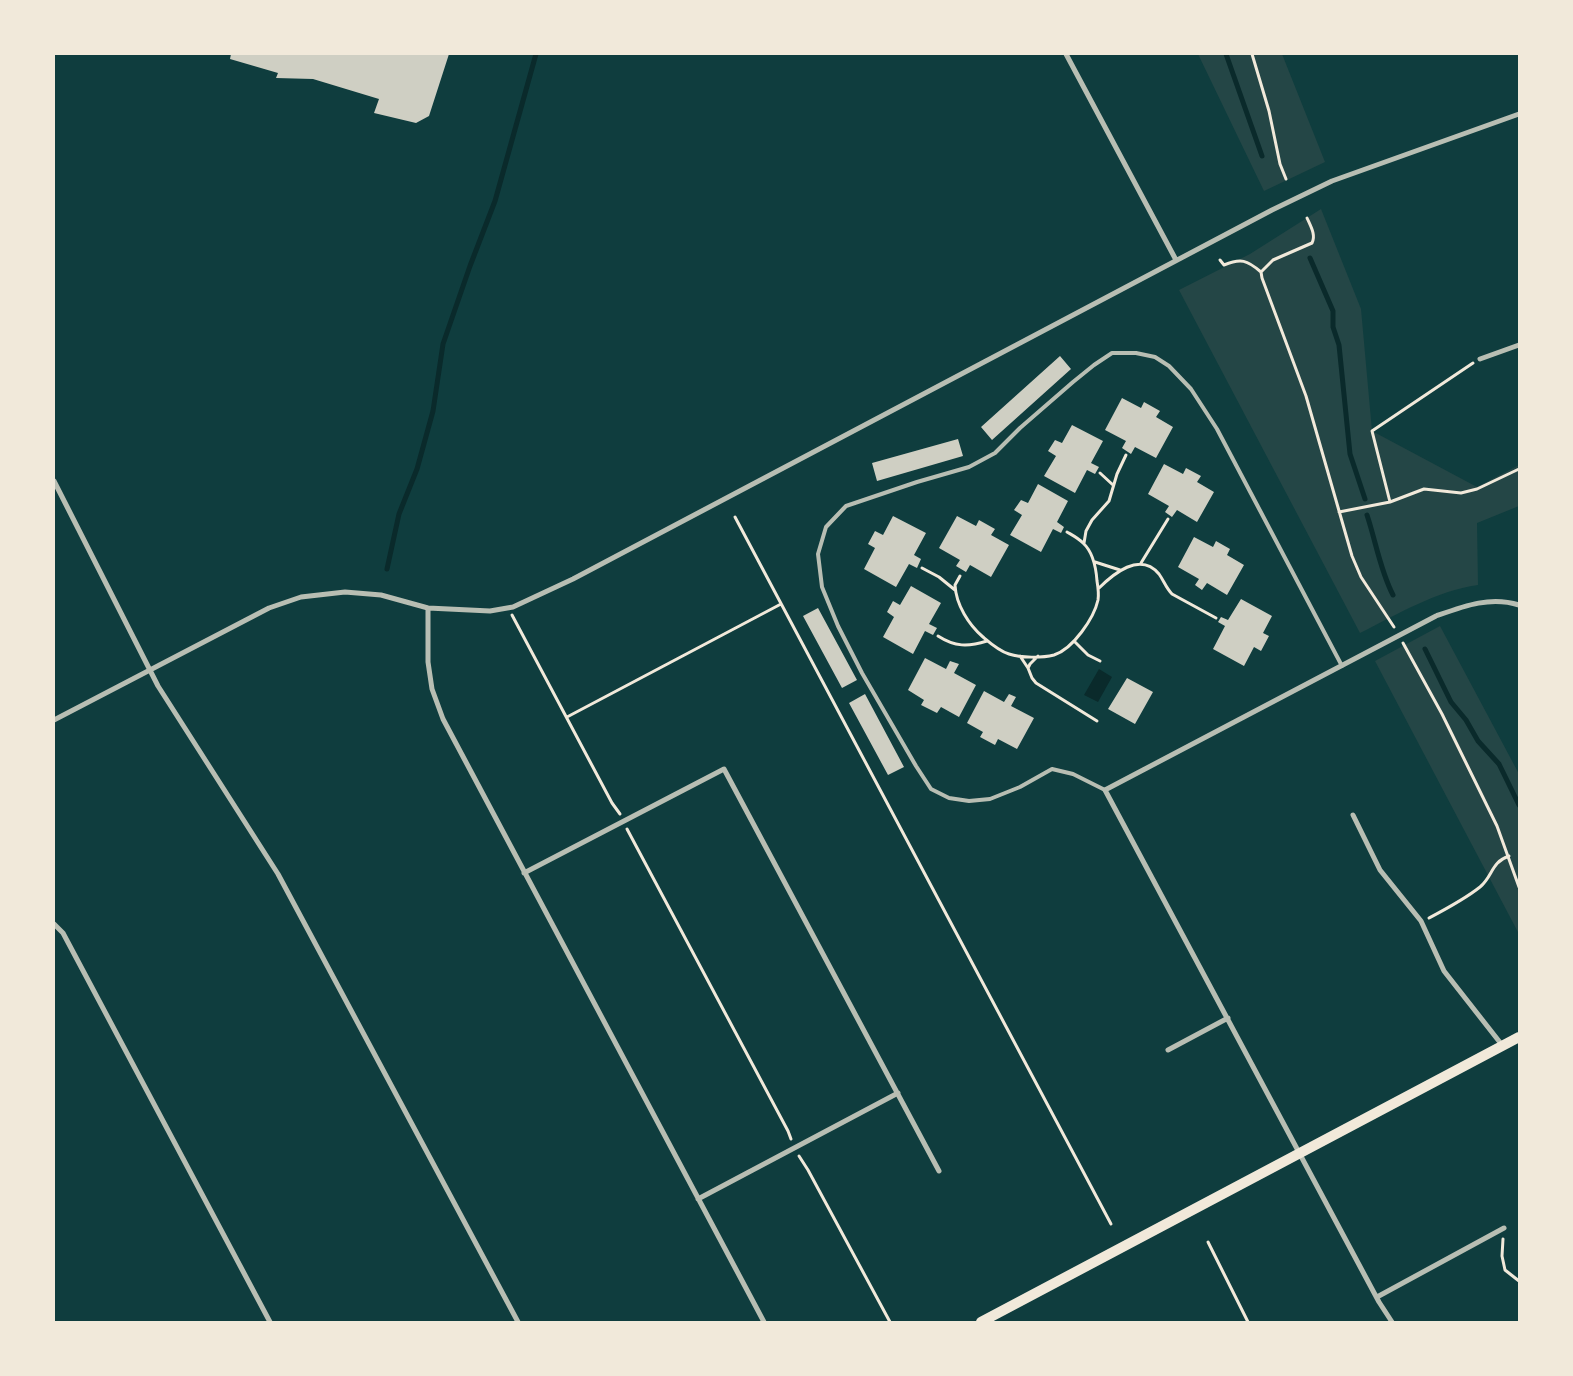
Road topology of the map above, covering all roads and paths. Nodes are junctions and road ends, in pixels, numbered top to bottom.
1 (1066, 54) edge
2 (1252, 54) edge
3 (1519, 114) edge
4 (1286, 179) dead end
5 (1307, 218) dead end
6 (1176, 260) junction
7 (1220, 260) dead end
8 (1261, 272) junction
9 (1519, 345) edge
10 (1480, 359) joint
11 (1126, 455) dead end
12 (1519, 469) edge
13 (1100, 473) dead end
14 (54, 481) edge
15 (1114, 485) junction
16 (1390, 502) junction
17 (1339, 512) junction
18 (735, 517) dead end
19 (1168, 518) dead end
20 (1067, 532) dead end
21 (1084, 544) junction
22 (1095, 562) junction
23 (1141, 563) junction
24 (922, 568) dead end
25 (1121, 570) junction
26 (960, 576) dead end
27 (1098, 589) junction
28 (955, 590) junction
29 (781, 604) junction
30 (1519, 605) edge
31 (428, 608) junction
32 (509, 608) junction
33 (1216, 618) dead end
34 (938, 636) dead end
35 (1399, 636) junction
36 (987, 641) junction
37 (1074, 641) junction
38 (1019, 655) junction
39 (1039, 656) junction
40 (1100, 661) dead end
41 (1342, 666) junction
42 (1028, 668) junction
43 (150, 669) junction
44 (567, 717) junction
45 (54, 720) edge
46 (1097, 720) dead end
47 (1105, 790) junction
48 (1353, 815) dead end
49 (624, 821) junction
50 (1509, 856) junction
51 (524, 873) junction
52 (1519, 887) edge
53 (1421, 922) junction
54 (54, 924) edge
55 (1228, 1018) junction
56 (1519, 1037) edge
57 (1503, 1046) junction
58 (1168, 1050) dead end
59 (898, 1093) junction
60 (794, 1149) junction
61 (1300, 1153) junction
62 (940, 1170) dead end
63 (698, 1199) junction
64 (1111, 1224) dead end
65 (1504, 1228) joint
66 (1208, 1242) dead end
67 (1519, 1280) edge
68 (1377, 1297) junction
69 (270, 1322) edge
70 (518, 1322) edge
71 (764, 1322) edge
72 (890, 1322) edge
73 (981, 1322) edge
74 (1248, 1322) edge
75 (1392, 1322) edge

1 - 6 street
2 - 4 path
3 - 6 street
5 - 8 path
6 - 32 street
7 - 8 path
8 - 17 path
9 - 10 street
10 - 16 path
11 - 15 path
12 - 16 path
13 - 15 path
14 - 43 street
15 - 21 path
16 - 17 path
17 - 35 path
18 - 29 path
19 - 23 path
20 - 21 path
21 - 22 path
22 - 25 path
22 - 27 path
23 - 25 path
23 - 33 path
24 - 28 path
25 - 27 path
26 - 28 path
27 - 37 path
28 - 36 path
29 - 44 path
29 - 64 path
30 - 35 street
31 - 32 street
31 - 43 street
31 - 51 street
32 - 44 path
34 - 36 path
35 - 41 street
35 - 50 path
36 - 38 path
37 - 39 path
37 - 40 path
38 - 39 path
38 - 42 path
39 - 42 path
41 - 47 street
41 - 47 lane
42 - 46 path
43 - 45 street
43 - 70 street
44 - 49 path
47 - 55 street
48 - 53 street
49 - 51 street
49 - 59 street
49 - 60 path
50 - 52 path
50 - 53 path
51 - 63 street
53 - 57 street
54 - 69 street
55 - 58 street
55 - 61 street
56 - 57 main road
57 - 61 main road
59 - 60 street
59 - 62 street
60 - 63 street
60 - 72 path
61 - 68 street
61 - 73 main road
63 - 71 street
65 - 67 path
65 - 68 street
66 - 74 path
68 - 75 street

